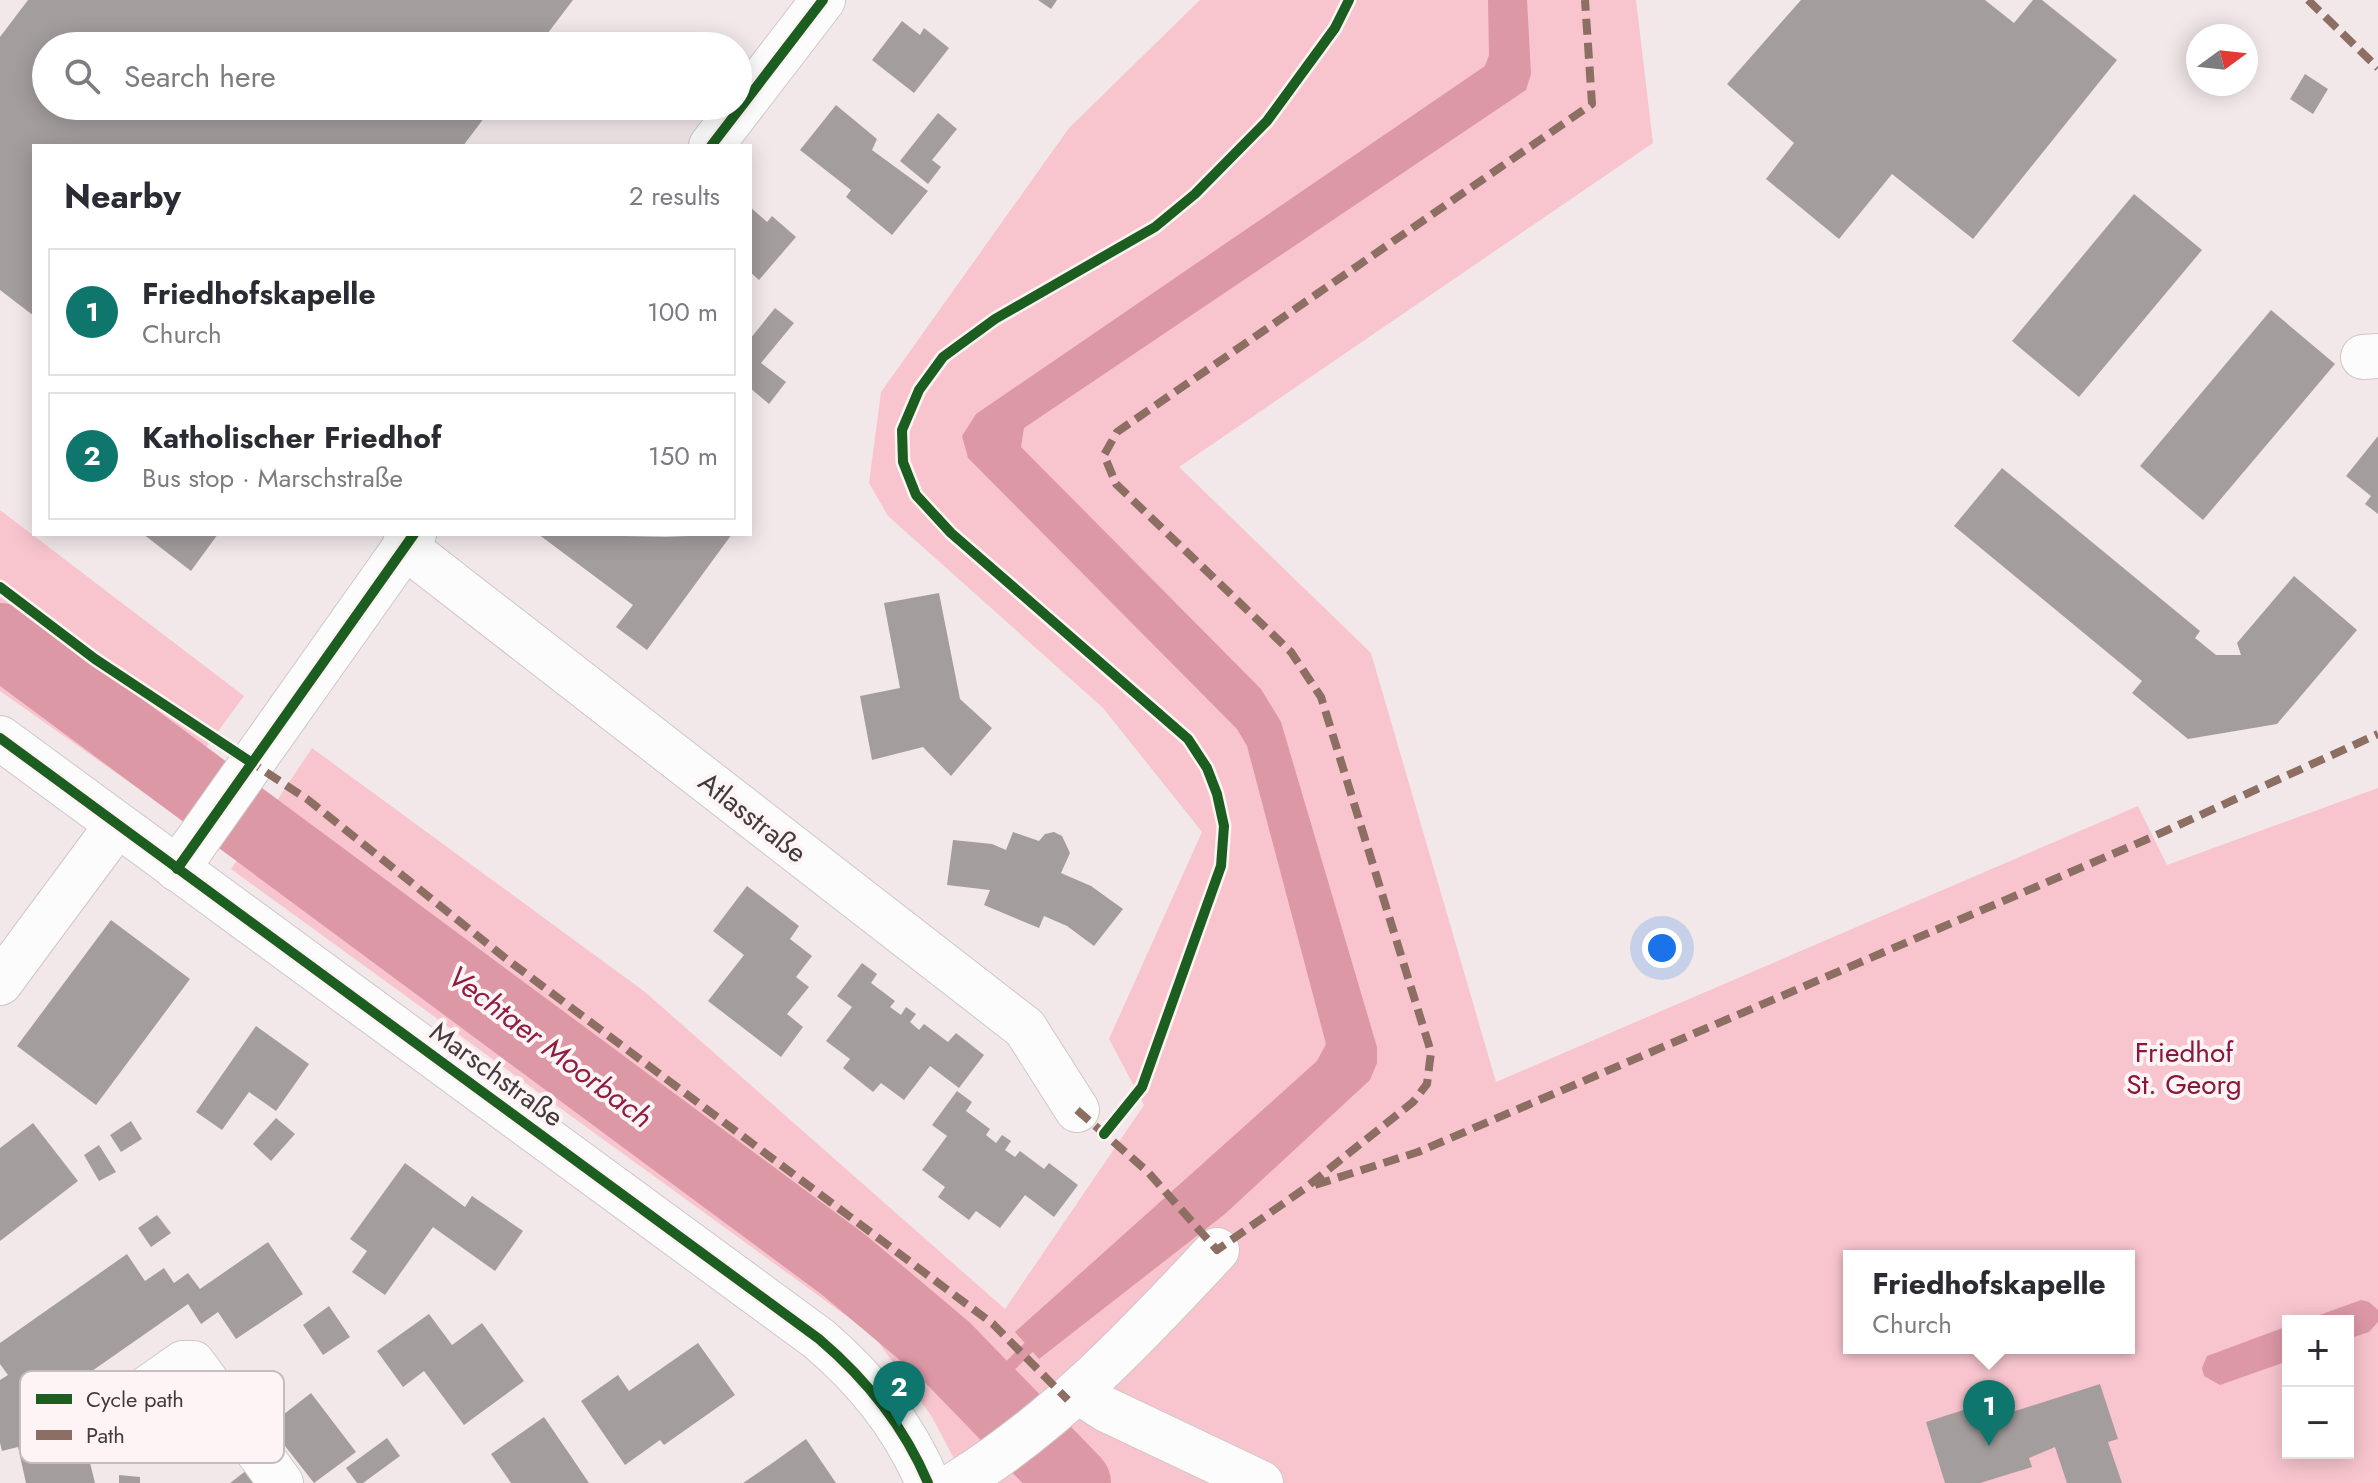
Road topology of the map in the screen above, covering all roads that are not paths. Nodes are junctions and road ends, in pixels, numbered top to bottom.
1 (823, 0) edge
2 (752, 93) edge
3 (731, 120) edge
4 (713, 144) edge
5 (409, 540) edge
6 (0, 738) edge
7 (117, 825) junction
8 (187, 857) junction
9 (0, 983) edge
10 (1077, 1110) dead end
11 (1217, 1250) dead end
12 (172, 1371) edge
13 (199, 1371) edge
14 (1064, 1404) junction
15 (266, 1463) edge
16 (972, 1474) edge
17 (281, 1483) edge
18 (928, 1483) edge
19 (1261, 1483) edge

1 - 2 street
3 - 4 street
5 - 8 street
5 - 10 street, Atlasstraße
6 - 7 street, Marschstraße
7 - 8 street, Marschstraße
7 - 9 street
8 - 18 street, Marschstraße
11 - 14 street
12 - 13 street
14 - 16 street
14 - 19 street
15 - 17 street

